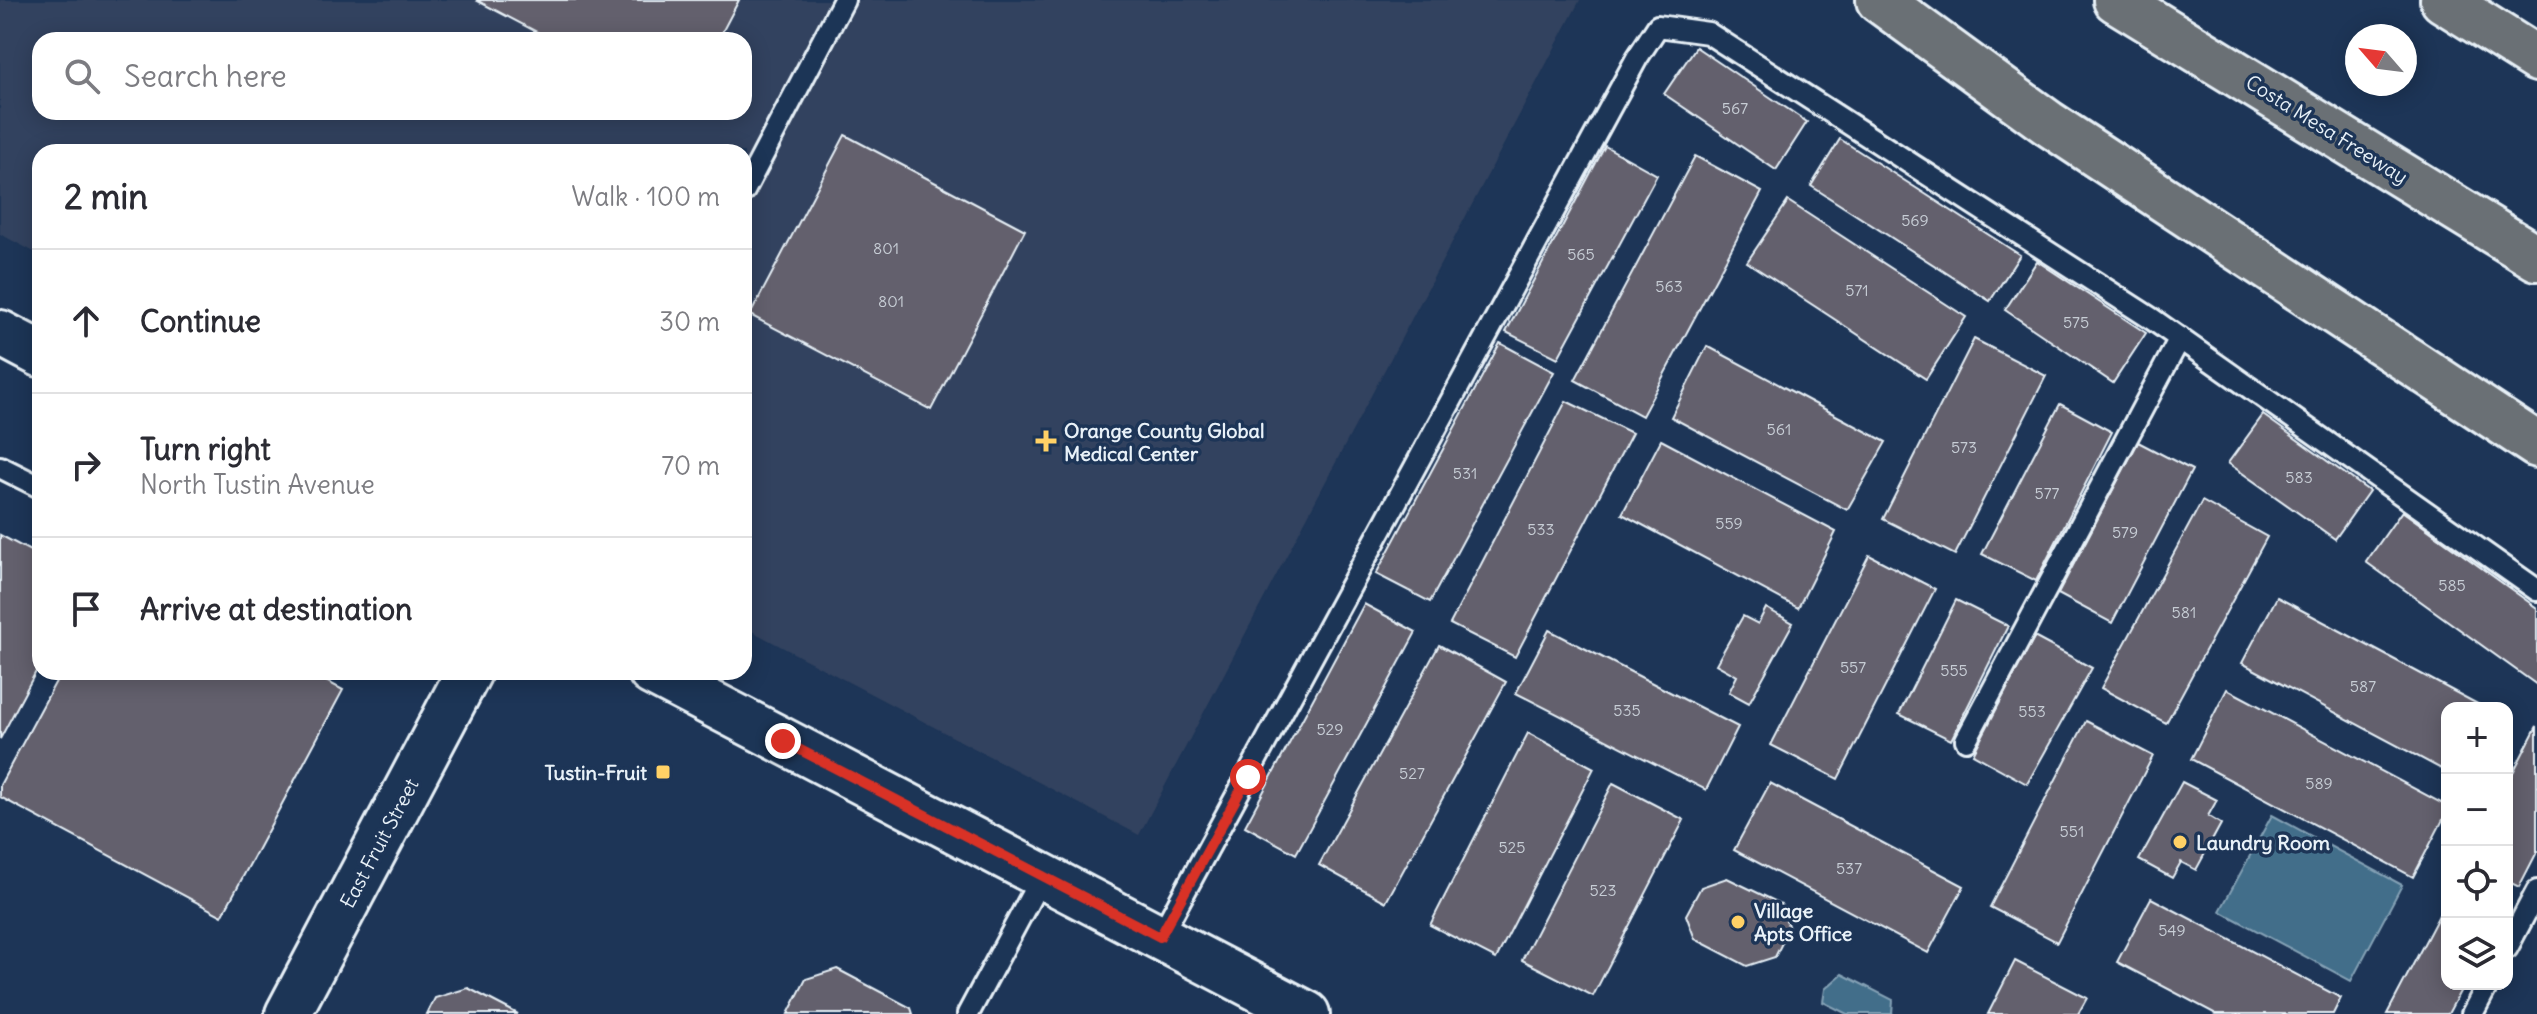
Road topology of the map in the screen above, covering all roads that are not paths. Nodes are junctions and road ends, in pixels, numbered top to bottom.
1 (844, 0) edge
2 (1879, 0) edge
3 (2116, 0) edge
4 (2443, 0) edge
5 (2537, 59) edge
6 (752, 176) edge
7 (2537, 258) edge
8 (0, 333) edge
9 (2180, 338) junction
10 (32, 350) edge
11 (2537, 445) edge
12 (0, 467) edge
13 (32, 483) edge
14 (2537, 590) edge
15 (465, 680) edge
16 (666, 680) edge
17 (1966, 740) dead end
18 (1042, 876) junction
19 (2537, 891) edge
20 (1160, 937) junction
21 (2513, 937) edge
22 (2485, 990) edge
23 (288, 1014) edge
24 (968, 1014) edge
25 (1307, 1014) edge
26 (2472, 1014) edge

1 - 6 lane
2 - 11 highway
3 - 7 highway, Costa Mesa Freeway
4 - 5 highway
8 - 10 main road
9 - 14 lane
9 - 17 lane
9 - 20 lane
12 - 13 lane
15 - 23 main road, East Fruit Street
16 - 18 main road
18 - 20 main road
18 - 24 lane
19 - 21 lane
20 - 25 main road
22 - 26 lane

